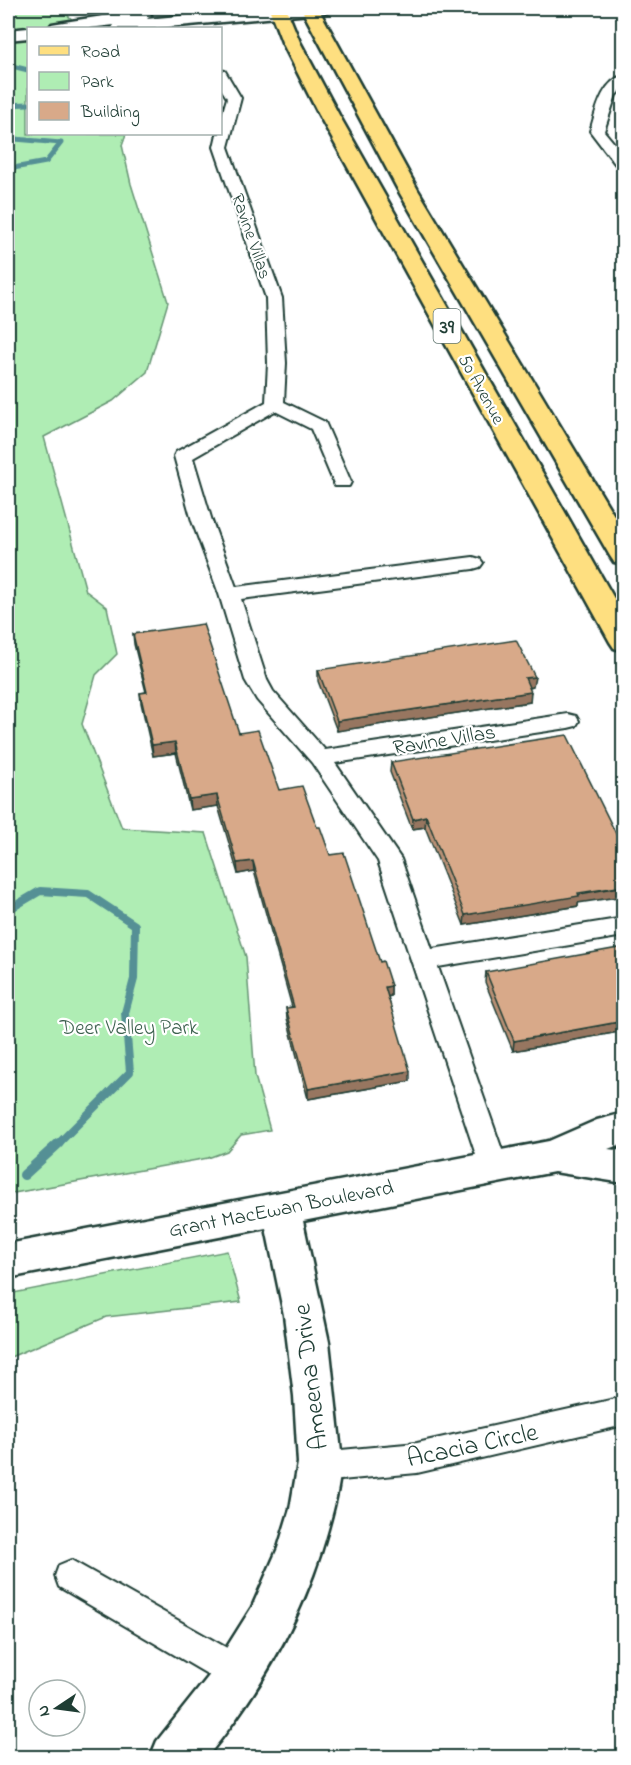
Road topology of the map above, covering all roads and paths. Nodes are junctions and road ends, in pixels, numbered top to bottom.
1 (225, 8) edge
2 (313, 8) edge
3 (277, 10) edge
4 (131, 25) edge
5 (82, 27) edge
6 (27, 33) edge
7 (8, 35) edge
8 (27, 42) edge
9 (8, 44) edge
10 (222, 77) edge
11 (624, 79) edge
12 (624, 166) edge
13 (275, 404) junction
14 (342, 482) dead end
15 (624, 556) edge
16 (473, 562) dead end
17 (229, 594) junction
18 (624, 642) edge
19 (568, 721) dead end
20 (320, 758) junction
21 (624, 927) edge
22 (424, 960) junction
23 (624, 1128) edge
24 (554, 1156) junction
25 (494, 1167) junction
26 (624, 1167) edge
27 (281, 1209) junction
28 (8, 1261) edge
29 (624, 1411) edge
30 (319, 1467) junction
31 (71, 1576) dead end
32 (238, 1673) junction
33 (174, 1758) edge

1 - 4 street
2 - 3 street
2 - 15 main road, 50 Avenue / 39
3 - 4 street
3 - 18 main road, 50 Avenue / 39
4 - 5 street
6 - 7 street
8 - 9 street
10 - 13 street, Ravine Villas
11 - 12 street
13 - 14 street
13 - 17 street
16 - 17 street
17 - 20 street
19 - 20 street, Ravine Villas
20 - 22 street
21 - 22 street
22 - 25 street
23 - 24 street, Grant MacEwan Boulevard
24 - 25 street, Grant MacEwan Boulevard
24 - 26 street, Grant MacEwan Boulevard
25 - 27 street, Grant MacEwan Boulevard
27 - 28 street, Grant MacEwan Boulevard
27 - 30 street, Ameena Drive
29 - 30 street, Acacia Circle
30 - 32 street, Ameena Drive
31 - 32 street
32 - 33 street, Ameena Drive

